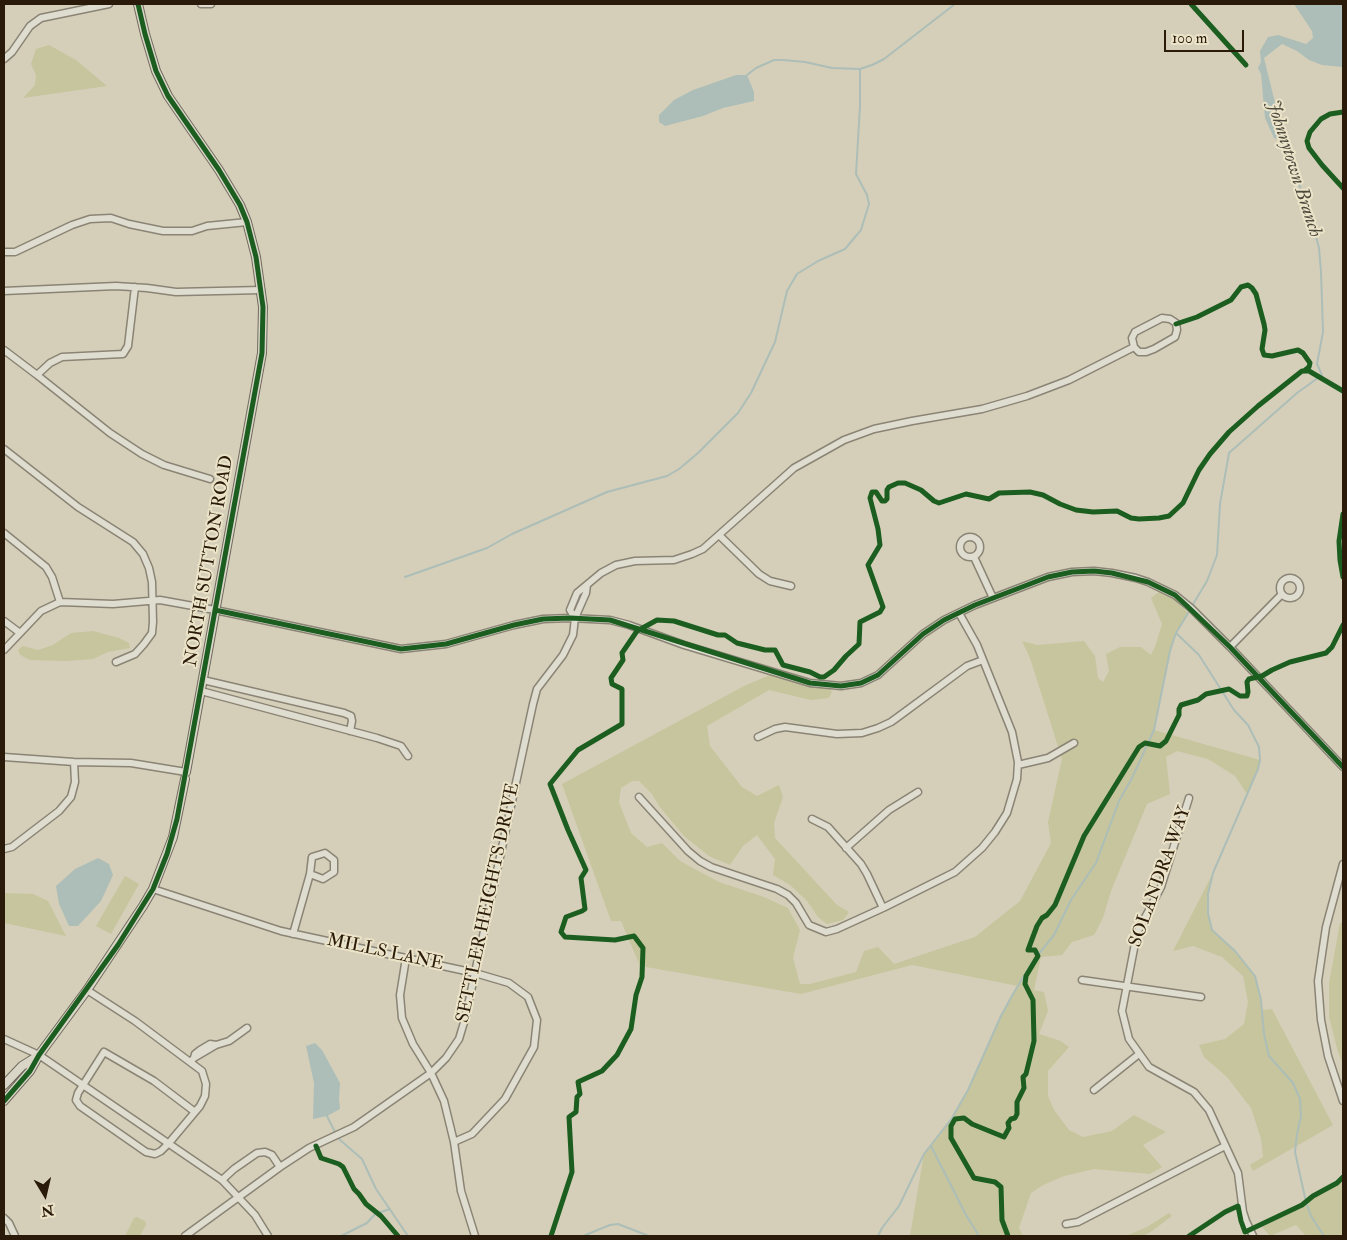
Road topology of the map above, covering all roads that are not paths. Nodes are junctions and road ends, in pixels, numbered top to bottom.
1 (109, 4) edge
2 (138, 4) edge
3 (201, 4) edge
4 (211, 4) edge
5 (4, 59) edge
6 (247, 222) junction
7 (4, 252) edge
8 (135, 287) junction
9 (4, 290) edge
10 (260, 290) junction
11 (1134, 347) junction
12 (4, 350) edge
13 (37, 375) junction
14 (4, 449) edge
15 (210, 479) dead end
16 (4, 534) edge
17 (718, 535) junction
18 (974, 557) dead end
19 (791, 586) dead end
20 (1282, 594) dead end
21 (993, 598) junction
22 (153, 600) junction
23 (60, 602) junction
24 (216, 610) junction
25 (959, 612) junction
26 (575, 618) junction
27 (4, 620) edge
28 (20, 633) junction
29 (1230, 647) junction
30 (4, 650) edge
31 (983, 660) junction
32 (116, 662) dead end
33 (203, 680) junction
34 (200, 691) junction
35 (350, 731) junction
36 (758, 737) dead end
37 (1074, 743) dead end
38 (408, 756) dead end
39 (4, 757) edge
40 (74, 762) junction
41 (1018, 765) junction
42 (1343, 767) edge
43 (185, 776) junction
44 (918, 792) dead end
45 (638, 797) dead end
46 (1189, 798) dead end
47 (812, 819) dead end
48 (846, 848) junction
49 (4, 849) edge
50 (1343, 864) edge
51 (310, 874) junction
52 (153, 889) junction
53 (882, 908) junction
54 (293, 934) junction
55 (406, 958) junction
56 (475, 973) junction
57 (1082, 980) dead end
58 (1127, 986) junction
59 (87, 990) junction
60 (1201, 997) dead end
61 (247, 1028) dead end
62 (4, 1040) edge
63 (1139, 1054) junction
64 (39, 1055) junction
65 (192, 1060) junction
66 (431, 1073) junction
67 (4, 1085) edge
68 (83, 1085) junction
69 (1094, 1090) dead end
70 (4, 1101) edge
71 (1343, 1101) edge
72 (195, 1112) junction
73 (454, 1142) junction
74 (169, 1143) junction
75 (1225, 1146) junction
76 (280, 1167) junction
77 (222, 1180) junction
78 (240, 1197) junction
79 (4, 1218) edge
80 (1066, 1224) dead end
81 (16, 1236) edge
82 (185, 1236) edge
83 (268, 1236) edge
84 (475, 1236) edge
85 (1254, 1236) edge

1 - 5 street
2 - 6 main road, NORTH SUTTON ROAD
3 - 4 street
6 - 7 street
6 - 10 main road, NORTH SUTTON ROAD
8 - 9 street
8 - 10 street
8 - 13 street
10 - 24 main road, NORTH SUTTON ROAD
11 - 11 street
11 - 17 street
12 - 13 street
13 - 15 street
14 - 22 street
16 - 23 street
17 - 19 street
17 - 26 street, SETTLER HEIGHTS DRIVE
18 - 21 street
20 - 29 street
21 - 25 street
21 - 29 street
22 - 23 street
22 - 24 street
22 - 32 street
23 - 28 street
24 - 26 street
24 - 33 main road, NORTH SUTTON ROAD
25 - 26 street
25 - 31 street
26 - 56 street, SETTLER HEIGHTS DRIVE
27 - 28 street
28 - 30 street
29 - 42 street
31 - 36 street
31 - 41 street
33 - 34 main road, NORTH SUTTON ROAD
33 - 35 street
34 - 35 street
34 - 43 main road, NORTH SUTTON ROAD
35 - 38 street
37 - 41 street
39 - 40 street
40 - 43 street
40 - 49 street
41 - 53 street
43 - 52 main road, NORTH SUTTON ROAD
44 - 48 street
45 - 53 street
46 - 58 street, SOLANDRA WAY
47 - 48 street
48 - 53 street
50 - 71 street
51 - 51 street
51 - 54 street
52 - 54 street, MILLS LANE
52 - 59 main road, NORTH SUTTON ROAD
54 - 55 street, MILLS LANE
55 - 56 street, MILLS LANE
55 - 66 street
56 - 66 street, SETTLER HEIGHTS DRIVE
56 - 73 street, MILLS LANE
57 - 58 street
58 - 60 street
58 - 63 street, SOLANDRA WAY
59 - 64 main road, NORTH SUTTON ROAD
59 - 65 street
61 - 65 street
62 - 64 street
63 - 69 street
63 - 75 street, SOLANDRA WAY
64 - 67 main road, NORTH SUTTON ROAD
64 - 68 street
64 - 70 main road, NORTH SUTTON ROAD
65 - 72 street
66 - 73 street
66 - 76 street, SETTLER HEIGHTS DRIVE
68 - 72 street
68 - 74 street
68 - 74 street
72 - 74 street
73 - 84 street
74 - 77 street
75 - 80 street
75 - 85 street, SOLANDRA WAY
76 - 77 street
76 - 78 street, SETTLER HEIGHTS DRIVE
77 - 78 street
78 - 82 street
78 - 83 street
79 - 81 street

